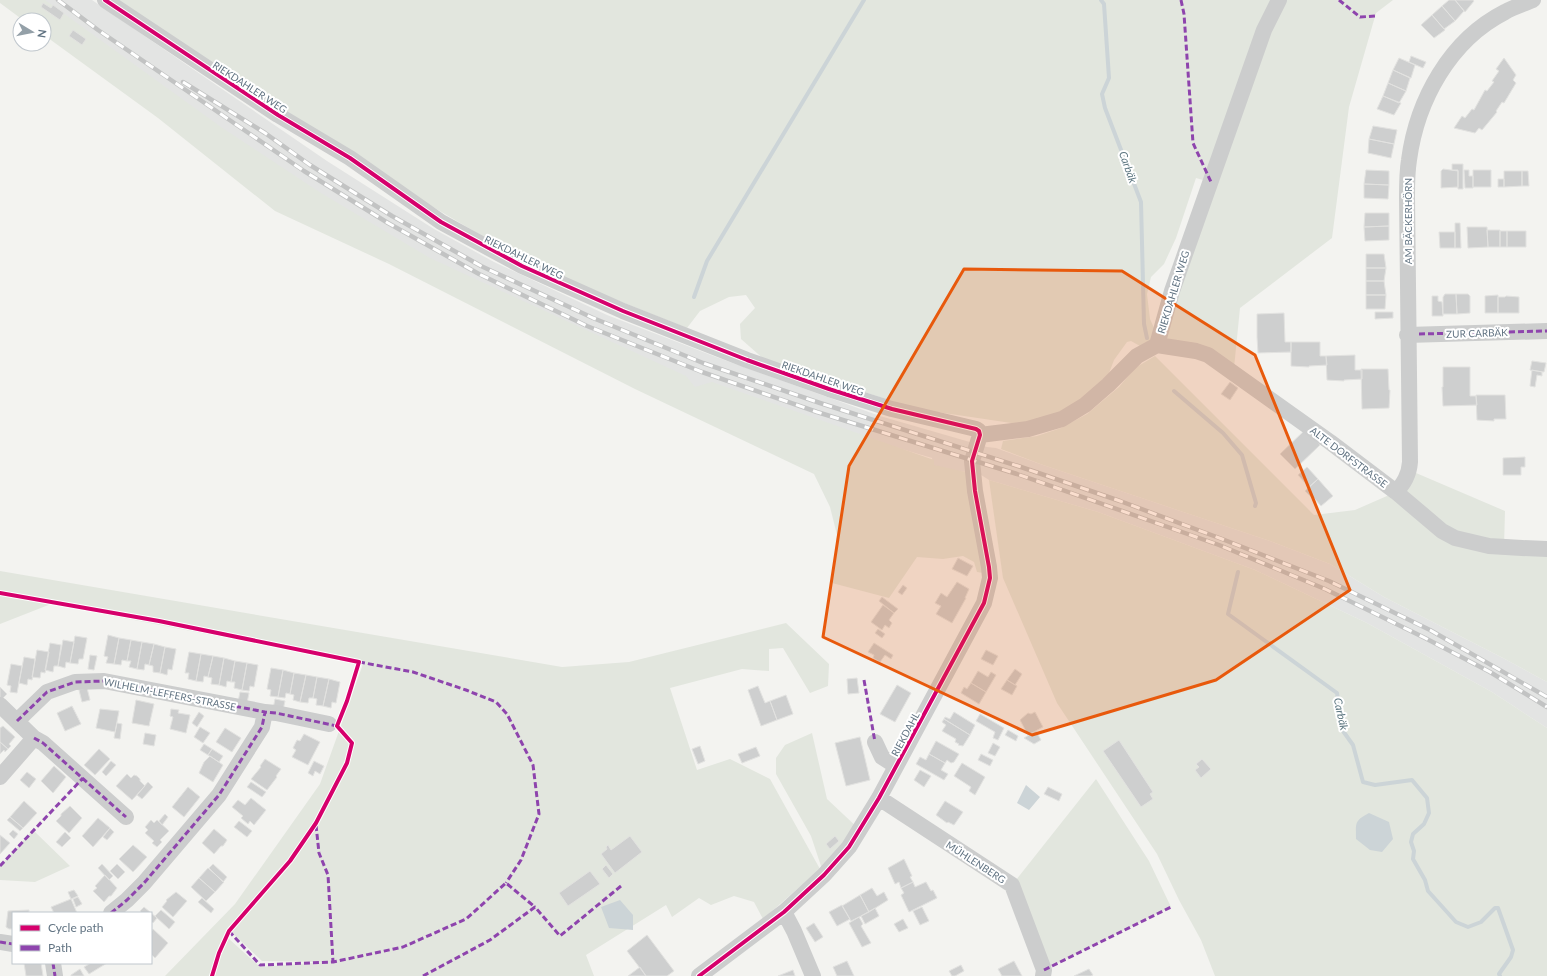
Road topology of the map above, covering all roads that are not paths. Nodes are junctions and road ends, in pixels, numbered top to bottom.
1 (105, 0) edge
2 (1280, 0) edge
3 (1533, 0) edge
4 (1547, 331) edge
5 (1407, 335) junction
6 (1157, 345) junction
7 (980, 435) junction
8 (1396, 492) junction
9 (1547, 549) edge
10 (0, 705) edge
11 (265, 712) junction
12 (17, 721) junction
13 (329, 724) dead end
14 (34, 738) junction
15 (875, 742) dead end
16 (896, 766) junction
17 (0, 777) edge
18 (879, 798) junction
19 (126, 817) dead end
20 (112, 912) edge
21 (784, 912) junction
22 (0, 942) edge
23 (12, 944) edge
24 (53, 964) edge
25 (56, 976) edge
26 (699, 976) edge
27 (813, 976) edge
28 (1043, 976) edge

1 - 7 street, RIEKDAHLER WEG
2 - 6 street, RIEKDAHLER WEG
3 - 5 street, AM BÄCKERHÖRN
4 - 5 street, ZUR CARBÄK
5 - 8 street, AM BÄCKERHÖRN
6 - 7 street, RIEKDAHLER WEG
6 - 8 street, ALTE DORFSTRASSE
7 - 16 street, RIEKDAHL
8 - 9 street, ALTE DORFSTRASSE
10 - 12 street
11 - 12 street, WILHELM-LEFFERS-STRASSE
11 - 13 street, WILHELM-LEFFERS-STRASSE
11 - 20 street
12 - 14 street
14 - 17 street
14 - 19 street
15 - 16 street, RIEKDAHL
16 - 18 street, RIEKDAHL
18 - 21 street, RIEKDAHL
18 - 28 street, MÜHLENBERG
21 - 26 street, RIEKDAHL
21 - 27 street
22 - 23 street
24 - 25 street

